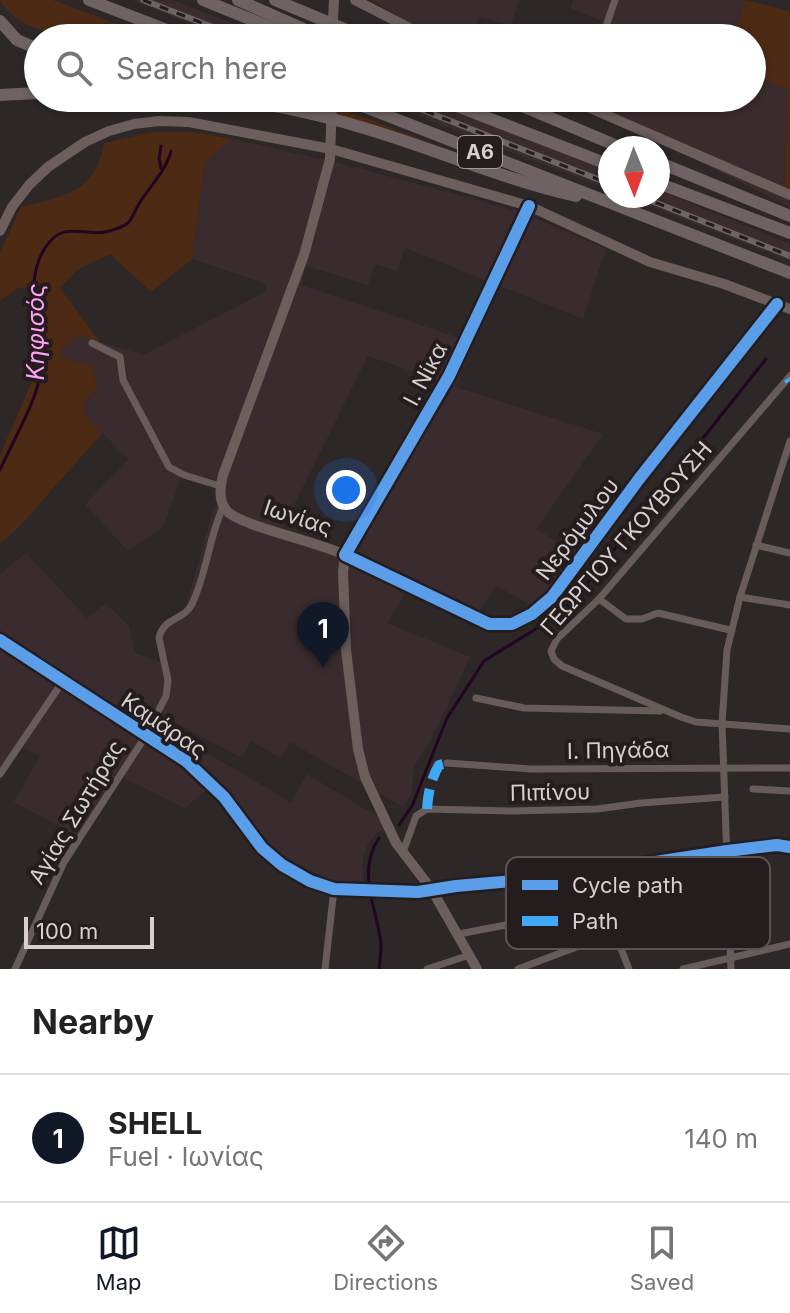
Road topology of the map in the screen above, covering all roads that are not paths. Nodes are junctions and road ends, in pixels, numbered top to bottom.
1 (89, 0) edge
2 (203, 0) edge
3 (238, 0) edge
4 (275, 0) edge
5 (334, 0) edge
6 (355, 0) edge
7 (615, 0) edge
8 (0, 21) edge
9 (152, 24) edge
10 (262, 24) edge
11 (292, 24) edge
12 (332, 24) edge
13 (332, 24) edge
14 (402, 24) edge
15 (607, 24) edge
16 (24, 43) edge
17 (24, 94) edge
18 (0, 95) edge
19 (302, 112) edge
20 (332, 112) edge
21 (378, 112) edge
22 (472, 112) edge
23 (536, 112) edge
24 (605, 112) edge
25 (598, 138) edge
26 (332, 145) junction
27 (598, 160) edge
28 (670, 167) edge
29 (670, 188) edge
30 (790, 195) edge
31 (598, 198) edge
32 (598, 201) edge
33 (529, 206) junction
34 (623, 208) edge
35 (790, 216) edge
36 (0, 231) edge
37 (790, 233) edge
38 (790, 273) edge
39 (777, 304) junction
40 (790, 309) edge
41 (92, 343) dead end
42 (790, 376) edge
43 (789, 445) edge
44 (220, 486) junction
45 (223, 507) junction
46 (756, 545) junction
47 (790, 553) edge
48 (345, 555) junction
49 (740, 597) junction
50 (599, 599) junction
51 (790, 605) edge
52 (730, 630) junction
53 (0, 640) edge
54 (63, 681) junction
55 (476, 698) dead end
56 (666, 711) junction
57 (722, 723) junction
58 (790, 729) edge
59 (145, 737) junction
60 (447, 763) dead end
61 (724, 767) junction
62 (790, 768) edge
63 (0, 774) edge
64 (753, 789) dead end
65 (790, 791) edge
66 (725, 797) junction
67 (400, 847) junction
68 (790, 847) edge
69 (727, 851) junction
70 (687, 857) edge
71 (727, 857) edge
72 (506, 882) edge
73 (334, 889) junction
74 (432, 890) junction
75 (506, 925) edge
76 (459, 934) junction
77 (790, 944) edge
78 (770, 948) edge
79 (568, 949) edge
80 (621, 949) edge
81 (732, 949) edge
82 (766, 949) edge
83 (470, 955) junction
84 (732, 956) junction
85 (15, 969) edge
86 (325, 969) edge
87 (427, 969) edge
88 (477, 969) edge
89 (518, 969) edge
90 (629, 969) edge
91 (683, 969) edge
92 (731, 969) edge

1 - 9 highway
2 - 10 highway
3 - 11 highway
4 - 12 highway
5 - 13 street
6 - 14 street
7 - 15 street
8 - 16 highway
17 - 18 highway
19 - 32 highway
20 - 26 street
21 - 31 highway, Α6
22 - 27 highway, Α6
23 - 25 highway
24 - 30 street
26 - 33 street
26 - 36 street
26 - 44 street
28 - 35 highway
29 - 37 highway
33 - 39 street
33 - 48 street, Ι. Νίκα
34 - 38 highway, Α6
39 - 40 street
39 - 48 street, Νερόμυλου
41 - 44 street
42 - 50 street, ΓΕΩΡΓΙΟΥ ΓΚΟΥΒΟΥΣΗ
43 - 46 street
44 - 45 street
45 - 48 street, Ιωνίας
45 - 59 street, Αγίας Σωτήρας
46 - 47 street
46 - 49 street
48 - 67 street, Ιωνίας
49 - 51 street
49 - 52 street
50 - 52 street
50 - 56 street, ΓΕΩΡΓΙΟΥ ΓΚΟΥΒΟΥΣΗ
52 - 57 street
53 - 54 street, Καμάρας
54 - 59 street, Καμάρας
54 - 63 street
55 - 56 street
56 - 57 street, ΓΕΩΡΓΙΟΥ ΓΚΟΥΒΟΥΣΗ
57 - 58 street, ΓΕΩΡΓΙΟΥ ΓΚΟΥΒΟΥΣΗ
57 - 61 street
59 - 73 street, Καμάρας
59 - 85 street, Αγίας Σωτήρας
60 - 61 street, Ι. Πηγάδα
61 - 62 street, Ι. Πηγάδα
61 - 66 street
64 - 65 street
66 - 67 street, Πιπίνου
66 - 69 street
67 - 74 street, Ιωνίας
68 - 69 street, Καμάρας
69 - 70 street, Καμάρας
69 - 71 street
72 - 74 street, Καμάρας
73 - 74 street, Καμάρας
73 - 86 street
74 - 76 street, Ιωνίας
75 - 76 street
76 - 83 street, Ιωνίας
77 - 78 street
79 - 89 street
80 - 90 street
81 - 84 street
82 - 84 street
83 - 87 street
83 - 88 street, Ιωνίας
84 - 91 street
84 - 92 street

